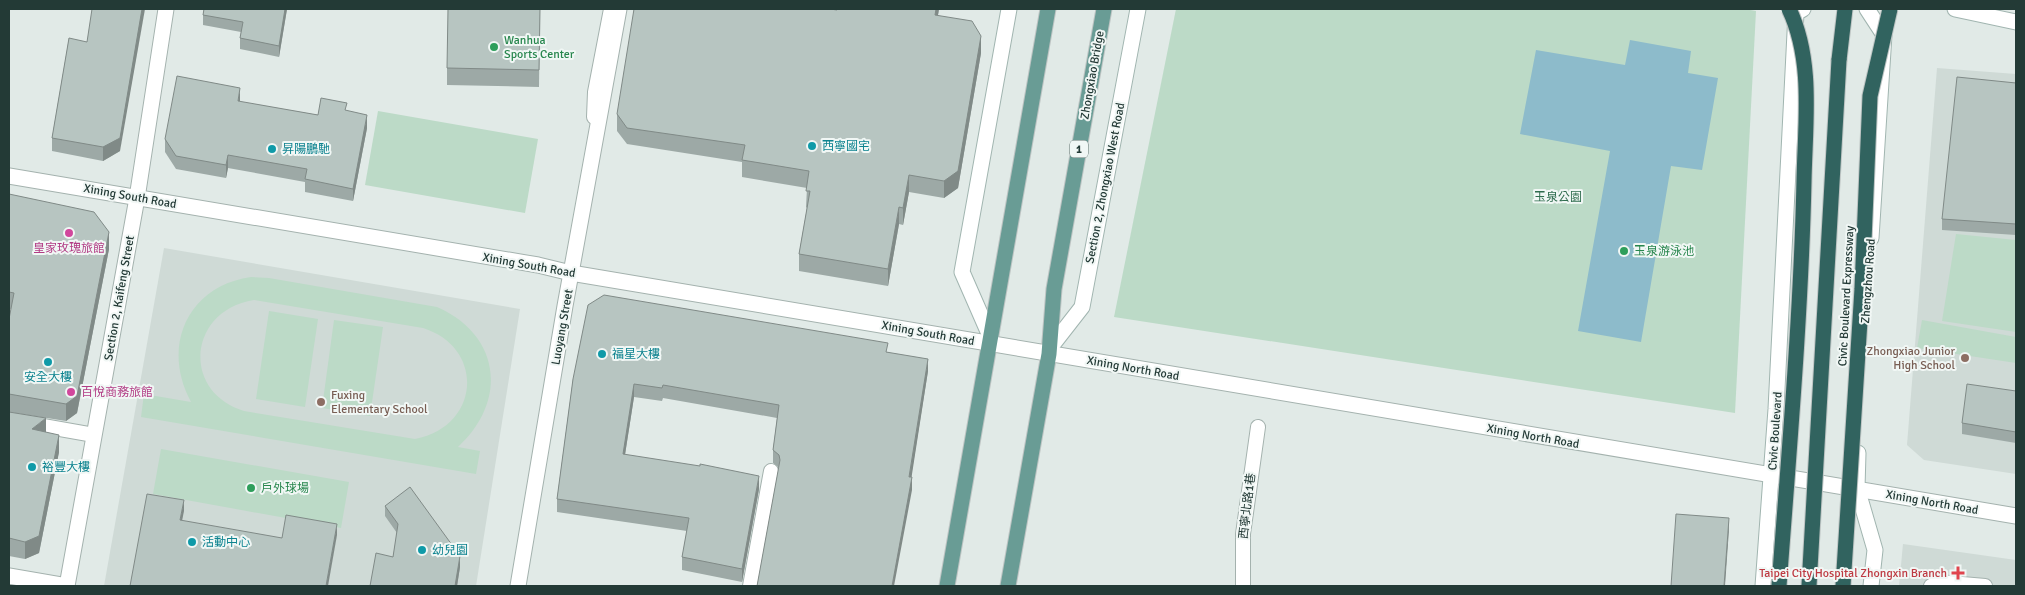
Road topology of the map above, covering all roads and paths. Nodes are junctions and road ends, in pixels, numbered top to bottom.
1 (166, 9) edge
2 (611, 9) edge
3 (619, 9) edge
4 (1009, 9) edge
5 (1048, 9) edge
6 (1104, 9) edge
7 (1138, 9) edge
8 (1789, 9) edge
9 (1803, 9) edge
10 (1845, 9) edge
11 (1867, 9) edge
12 (1890, 9) edge
13 (1955, 9) edge
14 (2016, 22) edge
15 (593, 153) junction
16 (9, 176) edge
17 (137, 198) junction
18 (571, 273) junction
19 (1054, 289) joint
20 (990, 340) junction
21 (1050, 351) junction
22 (9, 420) edge
23 (1258, 427) dead end
24 (94, 435) junction
25 (771, 471) dead end
26 (1770, 476) junction
27 (1857, 488) junction
28 (2016, 516) edge
29 (9, 576) edge
30 (67, 586) edge
31 (518, 586) edge
32 (750, 586) edge
33 (947, 586) edge
34 (1008, 586) edge
35 (1243, 586) edge
36 (1762, 586) edge
37 (1779, 586) edge
38 (1809, 586) edge
39 (1843, 586) edge
40 (1871, 586) edge
41 (1931, 586) edge
42 (1985, 586) edge

1 - 17 street, Section 2, Kaifeng Street
2 - 15 lane
3 - 15 street, Luoyang Street
4 - 20 street
5 - 20 main road
6 - 19 main road, Zhongxiao Bridge / 1
7 - 21 street, Section 2, Zhongxiao West Road
8 - 37 highway, bridge
9 - 26 street
10 - 38 highway, bridge
11 - 27 street, Zhengzhou Road
12 - 39 highway, Civic Boulevard Expressway, bridge
13 - 14 street
15 - 18 street, Luoyang Street
16 - 17 street, Xining South Road
17 - 18 street, Xining South Road
17 - 24 street, Section 2, Kaifeng Street
18 - 20 street, Xining South Road
18 - 31 street, Luoyang Street
19 - 21 main road, Section 2, Zhongxiao West Road / 1
20 - 21 street, Xining South Road
20 - 33 main road
21 - 26 street, Xining North Road
21 - 34 main road, Section 2, Zhongxiao West Road / 1
22 - 24 lane
23 - 35 lane, 西寧北路1巷
24 - 30 street, Section 2, Kaifeng Street
25 - 32 lane
26 - 27 street, Xining North Road
26 - 36 street
27 - 28 street, Xining North Road
27 - 40 street, Zhengzhou Road
29 - 30 street
41 - 42 lane

